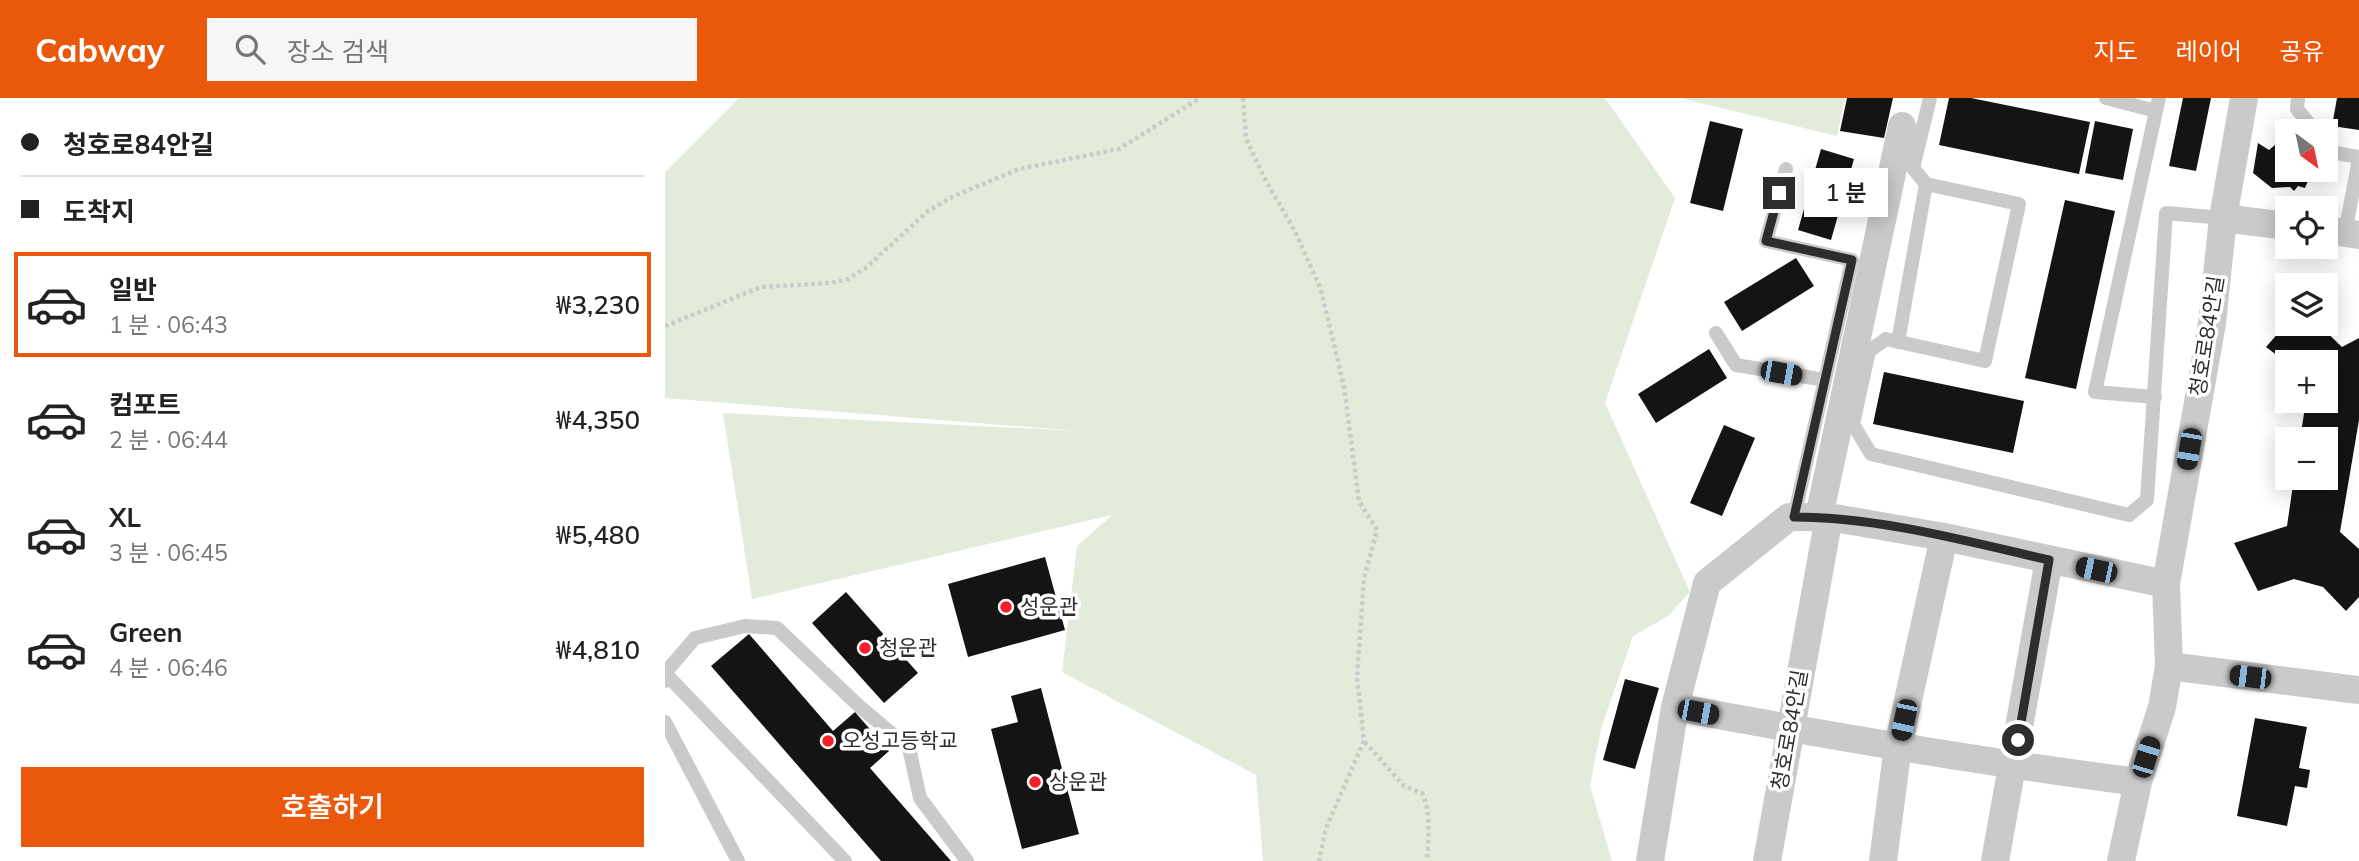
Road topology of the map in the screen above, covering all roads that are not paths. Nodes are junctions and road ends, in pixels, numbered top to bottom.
1 (1930, 98) edge
2 (2106, 98) edge
3 (2245, 98) edge
4 (2298, 98) edge
5 (2158, 104) edge
6 (2305, 119) edge
7 (1902, 126) dead end
8 (2338, 154) edge
9 (2359, 158) edge
10 (1786, 169) dead end
11 (1926, 184) junction
12 (2223, 218) junction
13 (2275, 224) edge
14 (2343, 232) edge
15 (1716, 333) dead end
16 (1898, 342) junction
17 (1825, 380) junction
18 (2155, 397) junction
19 (1814, 517) junction
20 (1944, 537) junction
21 (2049, 560) junction
22 (2166, 584) junction
23 (2169, 666) junction
24 (665, 673) edge
25 (665, 681) edge
26 (2359, 690) edge
27 (1675, 707) junction
28 (665, 722) edge
29 (1790, 729) junction
30 (1898, 746) junction
31 (2014, 766) junction
32 (2138, 782) junction
33 (738, 861) edge
34 (845, 861) edge
35 (967, 861) edge
36 (1650, 861) edge
37 (1767, 861) edge
38 (1883, 861) edge
39 (1995, 861) edge
40 (2121, 861) edge

1 - 11 lane
2 - 5 lane
3 - 12 street, 청호로84안길
4 - 6 lane
5 - 18 lane
7 - 19 street, 청호로84안길
8 - 9 lane
9 - 14 lane
10 - 17 lane
11 - 16 lane
11 - 16 lane
12 - 13 street
12 - 18 lane
12 - 22 street, 청호로84안길
15 - 17 lane
16 - 18 lane
17 - 19 lane
19 - 20 street
19 - 27 street
19 - 29 street, 청호로84안길
20 - 21 street
20 - 30 street
21 - 22 street
21 - 31 street
22 - 23 street, 청호로84안길
23 - 26 street
23 - 32 street, 청호로84안길
24 - 25 lane
24 - 34 lane
24 - 35 lane
27 - 29 street
27 - 36 street
28 - 33 lane
29 - 30 street
29 - 37 street, 청호로84안길
30 - 31 street
30 - 38 street
31 - 32 street
31 - 39 street
32 - 40 street, 청호로84안길

